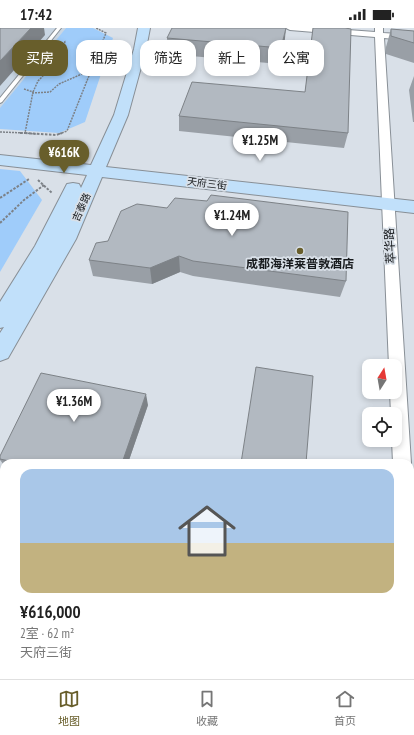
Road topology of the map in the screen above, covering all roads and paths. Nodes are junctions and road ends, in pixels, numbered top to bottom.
1 (59, 28) edge
2 (96, 28) edge
3 (131, 28) edge
4 (144, 28) edge
5 (290, 28) edge
6 (379, 32) edge
7 (66, 35) dead end
8 (414, 38) edge
9 (103, 40) edge
10 (77, 76) edge
11 (89, 76) edge
12 (16, 81) junction
13 (33, 93) junction
14 (0, 101) edge
15 (0, 132) edge
16 (25, 133) junction
17 (0, 148) edge
18 (0, 160) edge
19 (92, 164) junction
20 (44, 185) junction
21 (414, 194) edge
22 (55, 195) dead end
23 (388, 197) junction
24 (0, 198) edge
25 (414, 207) edge
26 (0, 223) edge
27 (0, 320) edge
28 (0, 352) edge
29 (402, 459) edge

1 - 12 lane
2 - 9 path
3 - 19 street, 吉泰路
4 - 19 street, 吉泰路
5 - 6 street
6 - 8 street
6 - 23 street, 萃华路
7 - 13 path
10 - 13 path
11 - 16 path
12 - 13 path
12 - 14 lane
13 - 16 path
15 - 16 path
17 - 19 street, 天府三街
18 - 19 street, 天府三街
19 - 23 street, 天府三街
19 - 27 street, 吉泰路
19 - 28 street, 吉泰路
20 - 22 path
20 - 24 path
20 - 26 path
21 - 23 street, 天府三街
23 - 25 street, 天府三街
23 - 29 street, 萃华路

